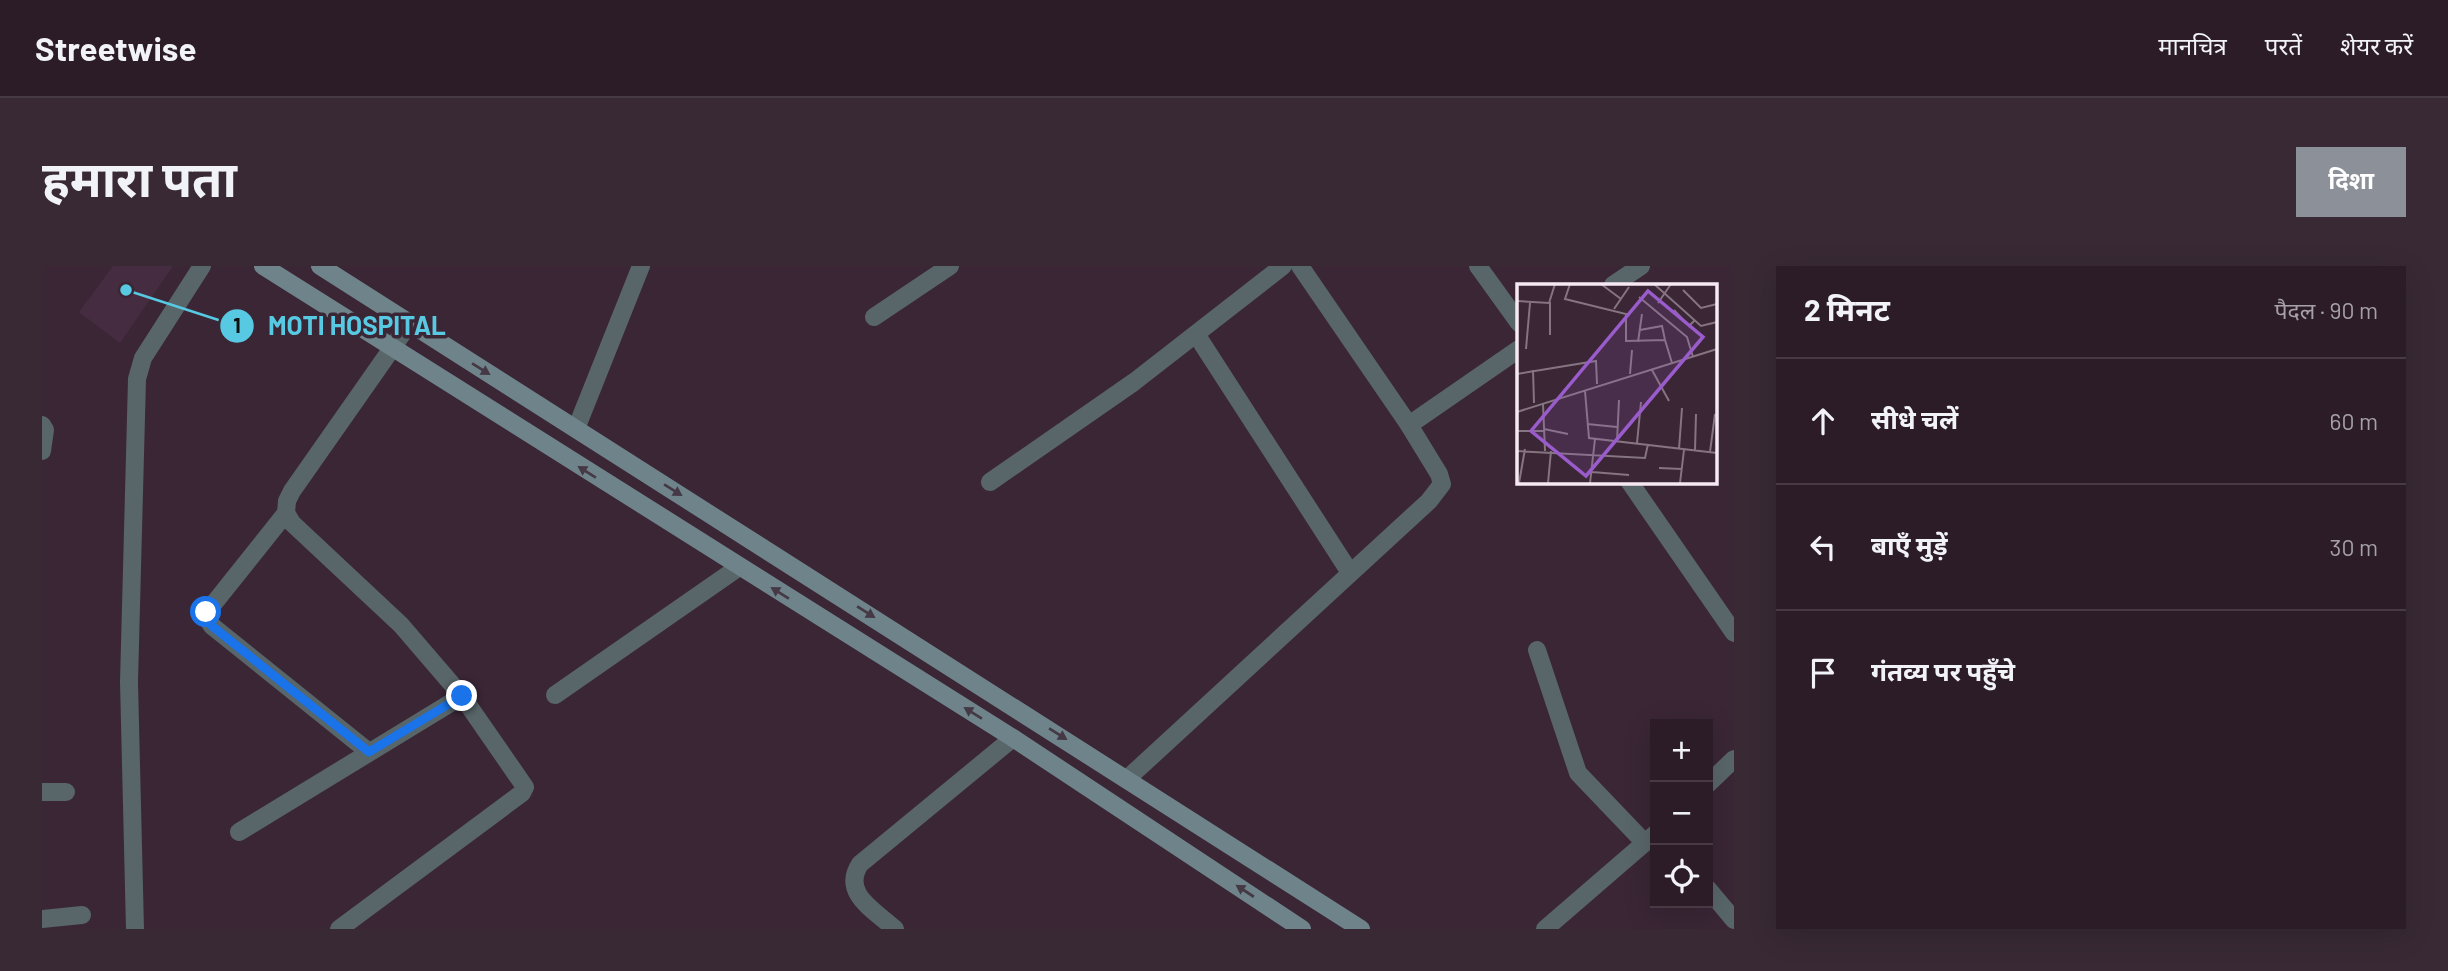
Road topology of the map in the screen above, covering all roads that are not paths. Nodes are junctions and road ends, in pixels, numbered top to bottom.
1 (202, 266) edge
2 (263, 266) edge
3 (320, 266) edge
4 (641, 266) edge
5 (950, 266) edge
6 (1283, 266) edge
7 (1300, 266) edge
8 (1478, 266) edge
9 (1642, 266) edge
10 (1615, 284) edge
11 (874, 317) dead end
12 (1517, 320) edge
13 (409, 324) junction
14 (1196, 334) junction
15 (393, 348) junction
16 (1517, 350) edge
17 (42, 425) edge
18 (1409, 425) junction
19 (576, 429) junction
20 (42, 451) edge
21 (990, 482) dead end
22 (1630, 483) edge
23 (286, 513) junction
24 (739, 567) junction
25 (1349, 571) junction
26 (1734, 633) edge
27 (1537, 650) dead end
28 (555, 695) dead end
29 (462, 696) junction
30 (1013, 738) junction
31 (369, 752) junction
32 (1734, 759) edge
33 (1128, 778) junction
34 (1711, 782) edge
35 (42, 792) edge
36 (66, 792) dead end
37 (239, 832) dead end
38 (1650, 838) edge
39 (1713, 895) edge
40 (82, 915) dead end
41 (42, 919) edge
42 (1734, 920) edge
43 (135, 929) edge
44 (339, 929) edge
45 (895, 929) edge
46 (1302, 929) edge
47 (1361, 929) edge
48 (1545, 929) edge

1 - 43 street
2 - 15 main road
3 - 13 main road
4 - 19 street
5 - 11 street
6 - 14 street
7 - 18 street
8 - 12 street
9 - 10 street
13 - 15 street
13 -> 19 main road
14 - 21 street
14 - 25 street
15 - 23 street
24 -> 15 main road
16 - 18 street
17 - 20 street
18 - 25 street
19 -> 33 main road
22 - 26 street
23 - 29 street
23 - 31 street
24 - 28 street
30 -> 24 main road
25 - 33 street
27 - 38 street
29 - 31 street
29 - 44 street
30 - 45 street
46 -> 30 main road
31 - 37 street
32 - 34 street
33 - 47 main road
35 - 36 street
38 - 48 street
39 - 42 street
40 - 41 street

